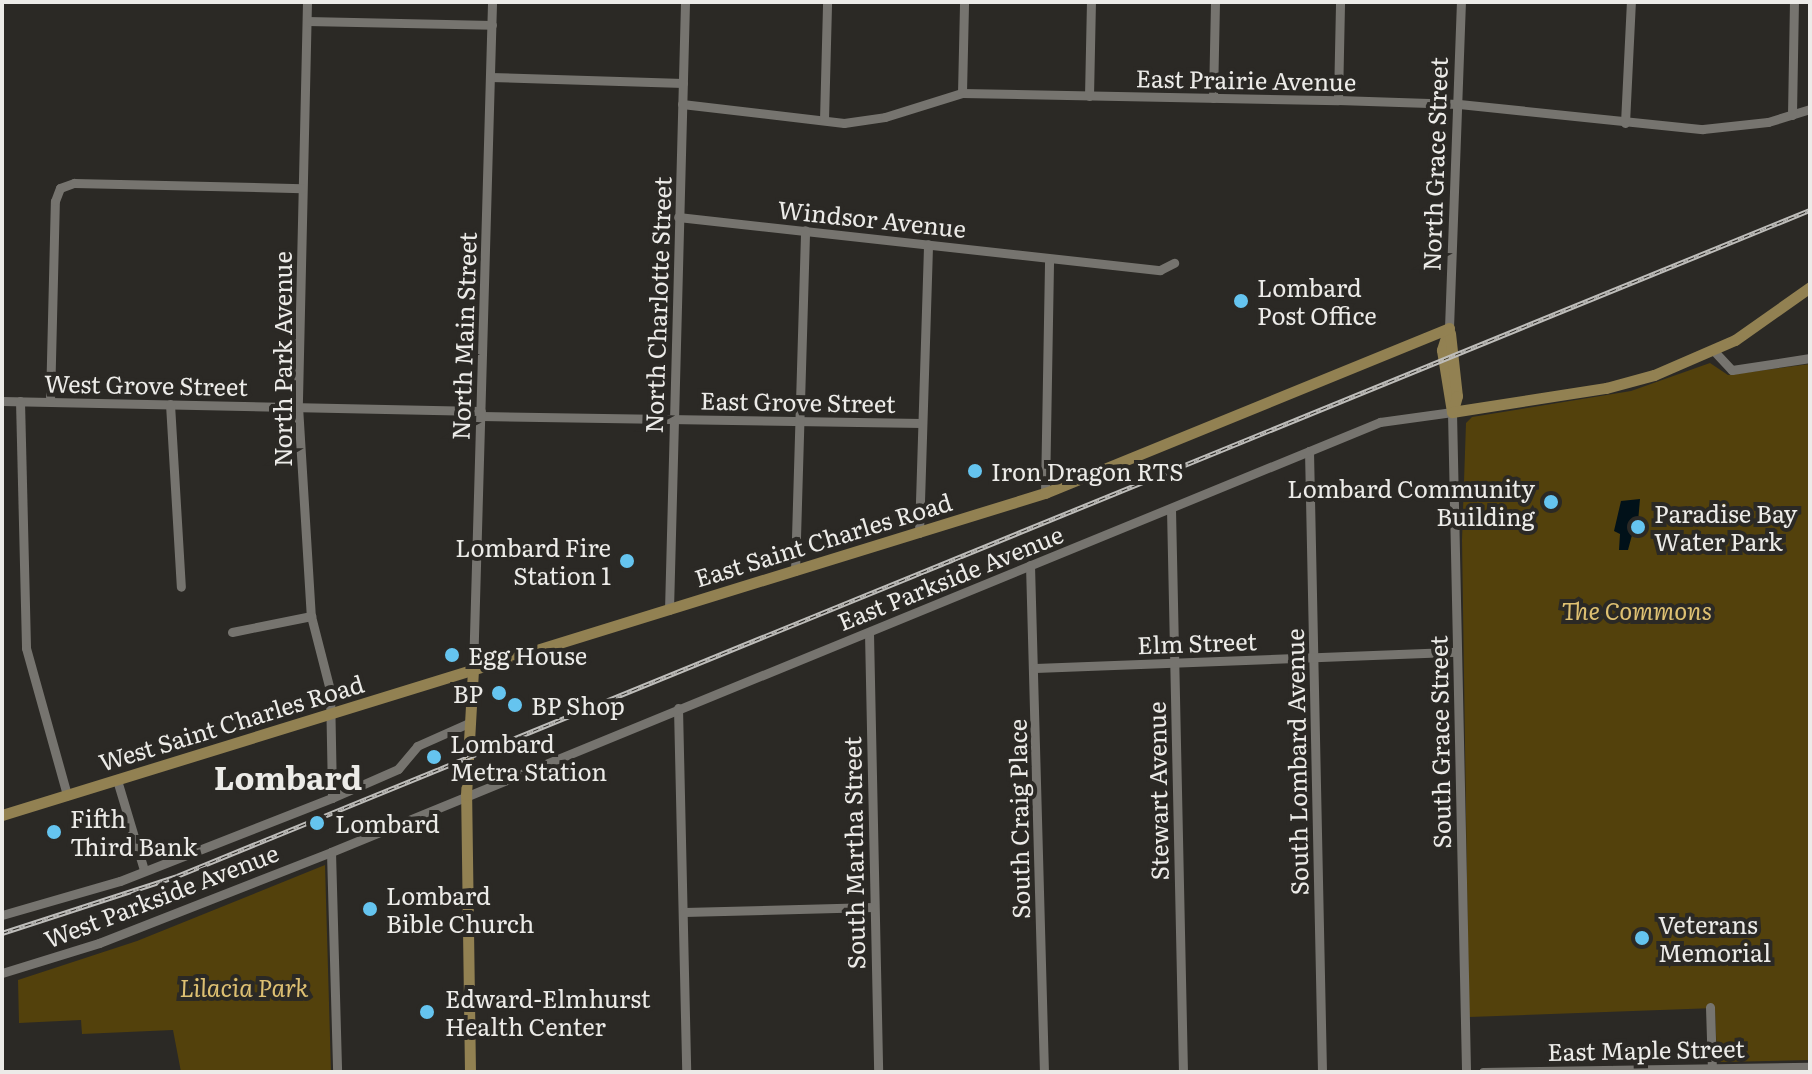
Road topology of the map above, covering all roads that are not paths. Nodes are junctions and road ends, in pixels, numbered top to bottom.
1 (307, 2) edge
2 (492, 2) edge
3 (685, 2) edge
4 (827, 2) edge
5 (964, 2) edge
6 (1091, 2) edge
7 (1215, 2) edge
8 (1340, 2) edge
9 (1461, 2) edge
10 (1631, 2) edge
11 (1794, 2) edge
12 (307, 21) junction
13 (492, 25) junction
14 (490, 77) junction
15 (683, 83) junction
16 (962, 93) junction
17 (1089, 96) junction
18 (1213, 98) junction
19 (1338, 100) junction
20 (682, 104) junction
21 (1459, 104) junction
22 (1810, 109) edge
23 (1792, 115) junction
24 (824, 120) junction
25 (1625, 123) junction
26 (302, 188) junction
27 (678, 217) junction
28 (805, 230) junction
29 (928, 244) junction
30 (1049, 259) junction
31 (1174, 263) dead end
32 (1810, 287) edge
33 (1449, 328) junction
34 (1714, 351) junction
35 (1810, 358) edge
36 (2, 401) edge
37 (20, 401) junction
38 (50, 401) junction
39 (170, 404) junction
40 (298, 406) junction
41 (1452, 412) junction
42 (481, 413) junction
43 (673, 418) junction
44 (799, 420) junction
45 (922, 423) junction
46 (1309, 451) junction
47 (1045, 493) junction
48 (1171, 509) junction
49 (919, 533) junction
50 (1030, 565) junction
51 (795, 571) junction
52 (181, 587) dead end
53 (669, 610) junction
54 (311, 616) junction
55 (232, 632) dead end
56 (869, 633) junction
57 (1457, 652) junction
58 (1314, 657) junction
59 (1174, 662) junction
60 (1035, 668) junction
61 (473, 671) junction
62 (678, 708) junction
63 (330, 714) junction
64 (471, 722) junction
65 (117, 780) junction
66 (67, 795) junction
67 (466, 795) junction
68 (332, 798) junction
69 (2, 815) edge
70 (331, 852) junction
71 (144, 870) junction
72 (874, 907) junction
73 (684, 912) junction
74 (2, 915) edge
75 (2, 973) edge
76 (1710, 1007) dead end
77 (1810, 1067) edge
78 (1712, 1070) edge
79 (337, 1072) edge
80 (470, 1072) edge
81 (686, 1072) edge
82 (878, 1072) edge
83 (1044, 1072) edge
84 (1183, 1072) edge
85 (1322, 1072) edge
86 (1466, 1072) edge
87 (1483, 1072) edge

1 - 12 street, North Park Avenue
2 - 13 street, North Main Street
3 - 15 street, North Charlotte Street
4 - 24 street
5 - 16 street
6 - 17 street
7 - 18 street
8 - 19 street
9 - 21 street, North Grace Street
10 - 25 street
11 - 23 street
12 - 13 street
12 - 26 street, North Park Avenue
13 - 14 street, North Main Street
14 - 15 street
14 - 42 street, North Main Street
15 - 20 street, North Charlotte Street
16 - 17 street, East Prairie Avenue
16 - 24 street, East Prairie Avenue
17 - 18 street, East Prairie Avenue
18 - 19 street, East Prairie Avenue
19 - 21 street, East Prairie Avenue
20 - 24 street, East Prairie Avenue
20 - 27 street, North Charlotte Street
21 - 25 street, East Prairie Avenue
21 - 33 street, North Grace Street
22 - 23 street, East Prairie Avenue
23 - 25 street, East Prairie Avenue
26 - 38 street
26 - 40 street, North Park Avenue
27 - 28 street, Windsor Avenue
27 - 43 street, North Charlotte Street
28 - 29 street, Windsor Avenue
28 - 44 street
29 - 30 street, Windsor Avenue
29 - 45 street
30 - 31 street, Windsor Avenue
30 - 47 street
32 - 34 main road
33 - 41 main road, North Grace Street
33 - 47 main road, East Saint Charles Road
34 - 35 street
34 - 41 main road
36 - 37 street, West Grove Street
37 - 38 street, West Grove Street
37 - 66 street
38 - 39 street, West Grove Street
39 - 40 street, West Grove Street
39 - 52 street
40 - 42 street, West Grove Street
40 - 54 street, North Park Avenue
41 - 46 street, East Parkside Avenue
41 - 57 street, South Grace Street
42 - 43 street, East Grove Street
42 - 61 street, North Main Street
43 - 44 street, East Grove Street
43 - 53 street, North Charlotte Street
44 - 45 street, East Grove Street
44 - 51 street
45 - 49 street
46 - 48 street, East Parkside Avenue
46 - 58 street, South Lombard Avenue
47 - 49 main road, East Saint Charles Road
48 - 50 street, East Parkside Avenue
48 - 59 street, Stewart Avenue
49 - 51 main road, East Saint Charles Road
50 - 56 street, East Parkside Avenue
50 - 60 street, South Craig Place
51 - 53 main road, East Saint Charles Road
53 - 61 main road, East Saint Charles Road
54 - 55 street
54 - 63 street, North Park Avenue
56 - 62 street, East Parkside Avenue
56 - 72 street, South Martha Street
57 - 58 street, Elm Street
57 - 86 street, South Grace Street
58 - 59 street, Elm Street
58 - 85 street, South Lombard Avenue
59 - 60 street, Elm Street
59 - 84 street, Stewart Avenue
60 - 83 street, South Craig Place
61 - 63 main road, West Saint Charles Road
61 - 64 main road
62 - 67 street, East Parkside Avenue
62 - 73 street
63 - 65 main road, West Saint Charles Road
63 - 68 street, North Park Avenue
64 - 67 main road
64 - 68 street
65 - 66 main road, West Saint Charles Road
65 - 71 street
66 - 69 main road, West Saint Charles Road
67 - 70 street, West Parkside Avenue
67 - 80 main road
68 - 71 street
70 - 75 street, West Parkside Avenue
70 - 79 street
71 - 74 street
72 - 73 street
72 - 82 street, South Martha Street
73 - 81 street
76 - 78 street
77 - 78 street, East Maple Street
78 - 87 street, East Maple Street

